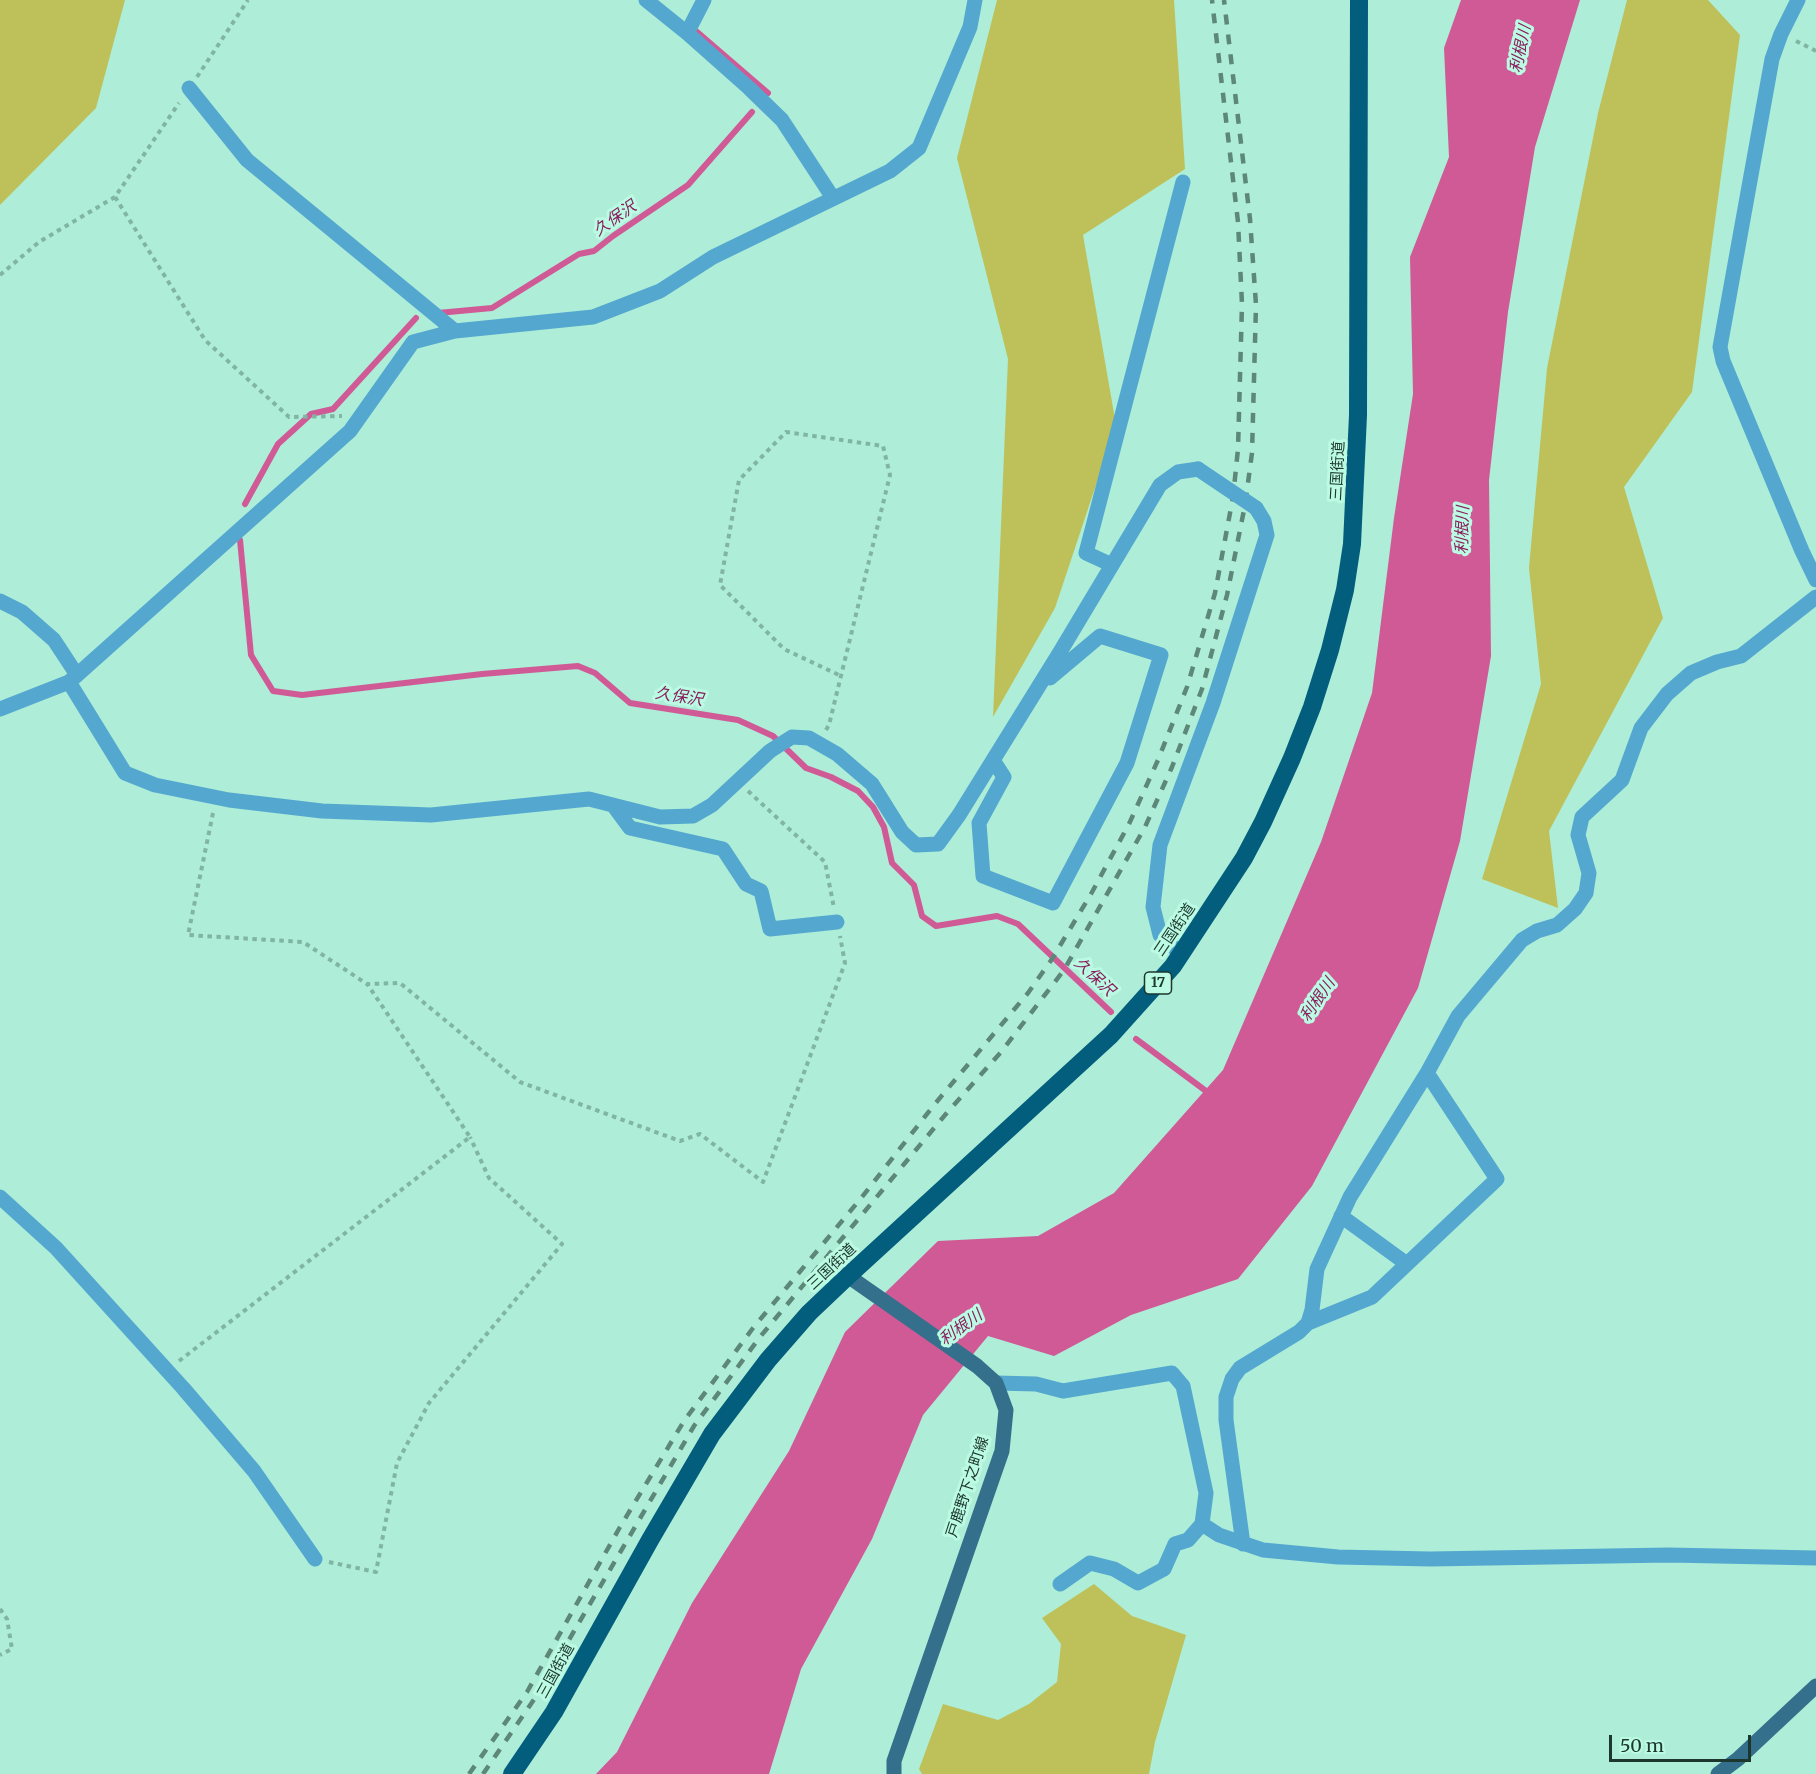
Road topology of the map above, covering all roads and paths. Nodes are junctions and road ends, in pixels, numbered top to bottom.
1 (248, 0) edge
2 (646, 0) edge
3 (704, 0) edge
4 (975, 0) edge
5 (1359, 0) edge
6 (1798, 0) edge
7 (687, 33) junction
8 (1781, 34) junction
9 (1816, 51) edge
10 (189, 88) junction
11 (1183, 182) dead end
12 (115, 197) junction
13 (833, 198) junction
14 (0, 275) edge
15 (455, 331) junction
16 (361, 416) junction
17 (1112, 565) junction
18 (1816, 580) edge
19 (1816, 597) edge
20 (0, 602) edge
21 (841, 676) junction
22 (73, 678) junction
23 (1038, 687) junction
24 (0, 709) edge
25 (818, 744) junction
26 (993, 760) junction
27 (737, 782) junction
28 (217, 797) junction
29 (613, 805) junction
30 (837, 922) junction
31 (1181, 954) junction
32 (367, 984) junction
33 (1427, 1073) junction
34 (470, 1137) junction
35 (0, 1197) edge
36 (1341, 1216) junction
37 (1407, 1264) junction
38 (848, 1276) junction
39 (1308, 1323) junction
40 (167, 1371) junction
41 (996, 1383) junction
42 (1202, 1524) junction
43 (1243, 1544) junction
44 (1816, 1558) edge
45 (315, 1559) joint
46 (1060, 1584) dead end
47 (0, 1609) edge
48 (0, 1654) edge
49 (1816, 1686) edge
50 (512, 1774) edge
51 (894, 1774) edge
52 (1718, 1774) edge

1 - 10 path
2 - 7 street
3 - 7 street
4 - 13 street
5 - 31 highway, 三国街道 / 17
6 - 8 street
7 - 13 street
8 - 9 path
8 - 18 street
10 - 12 path
10 - 15 street
11 - 17 street
12 - 14 path
12 - 16 path
13 - 15 street
15 - 16 street
16 - 22 street
17 - 23 street
17 - 31 street, bridge
19 - 33 street
20 - 22 street
21 - 21 path
21 - 25 path
22 - 24 street
22 - 28 street
23 - 26 street
23 - 26 street
25 - 26 street
25 - 27 street
27 - 29 street
27 - 30 path
28 - 29 street
28 - 32 path
29 - 30 street
30 - 32 path
31 - 38 highway, 三国街道 / 17
32 - 34 path
33 - 36 street
33 - 37 street
34 - 40 path
34 - 45 path
35 - 40 street
36 - 37 street
36 - 39 street
37 - 39 street
38 - 41 main road, 戸鹿野下之町線
38 - 50 highway, 三国街道 / 17
39 - 43 street
40 - 45 street
41 - 42 street
41 - 51 main road, 戸鹿野下之町線
42 - 43 street
42 - 46 street
43 - 44 street
47 - 48 path
49 - 52 main road

